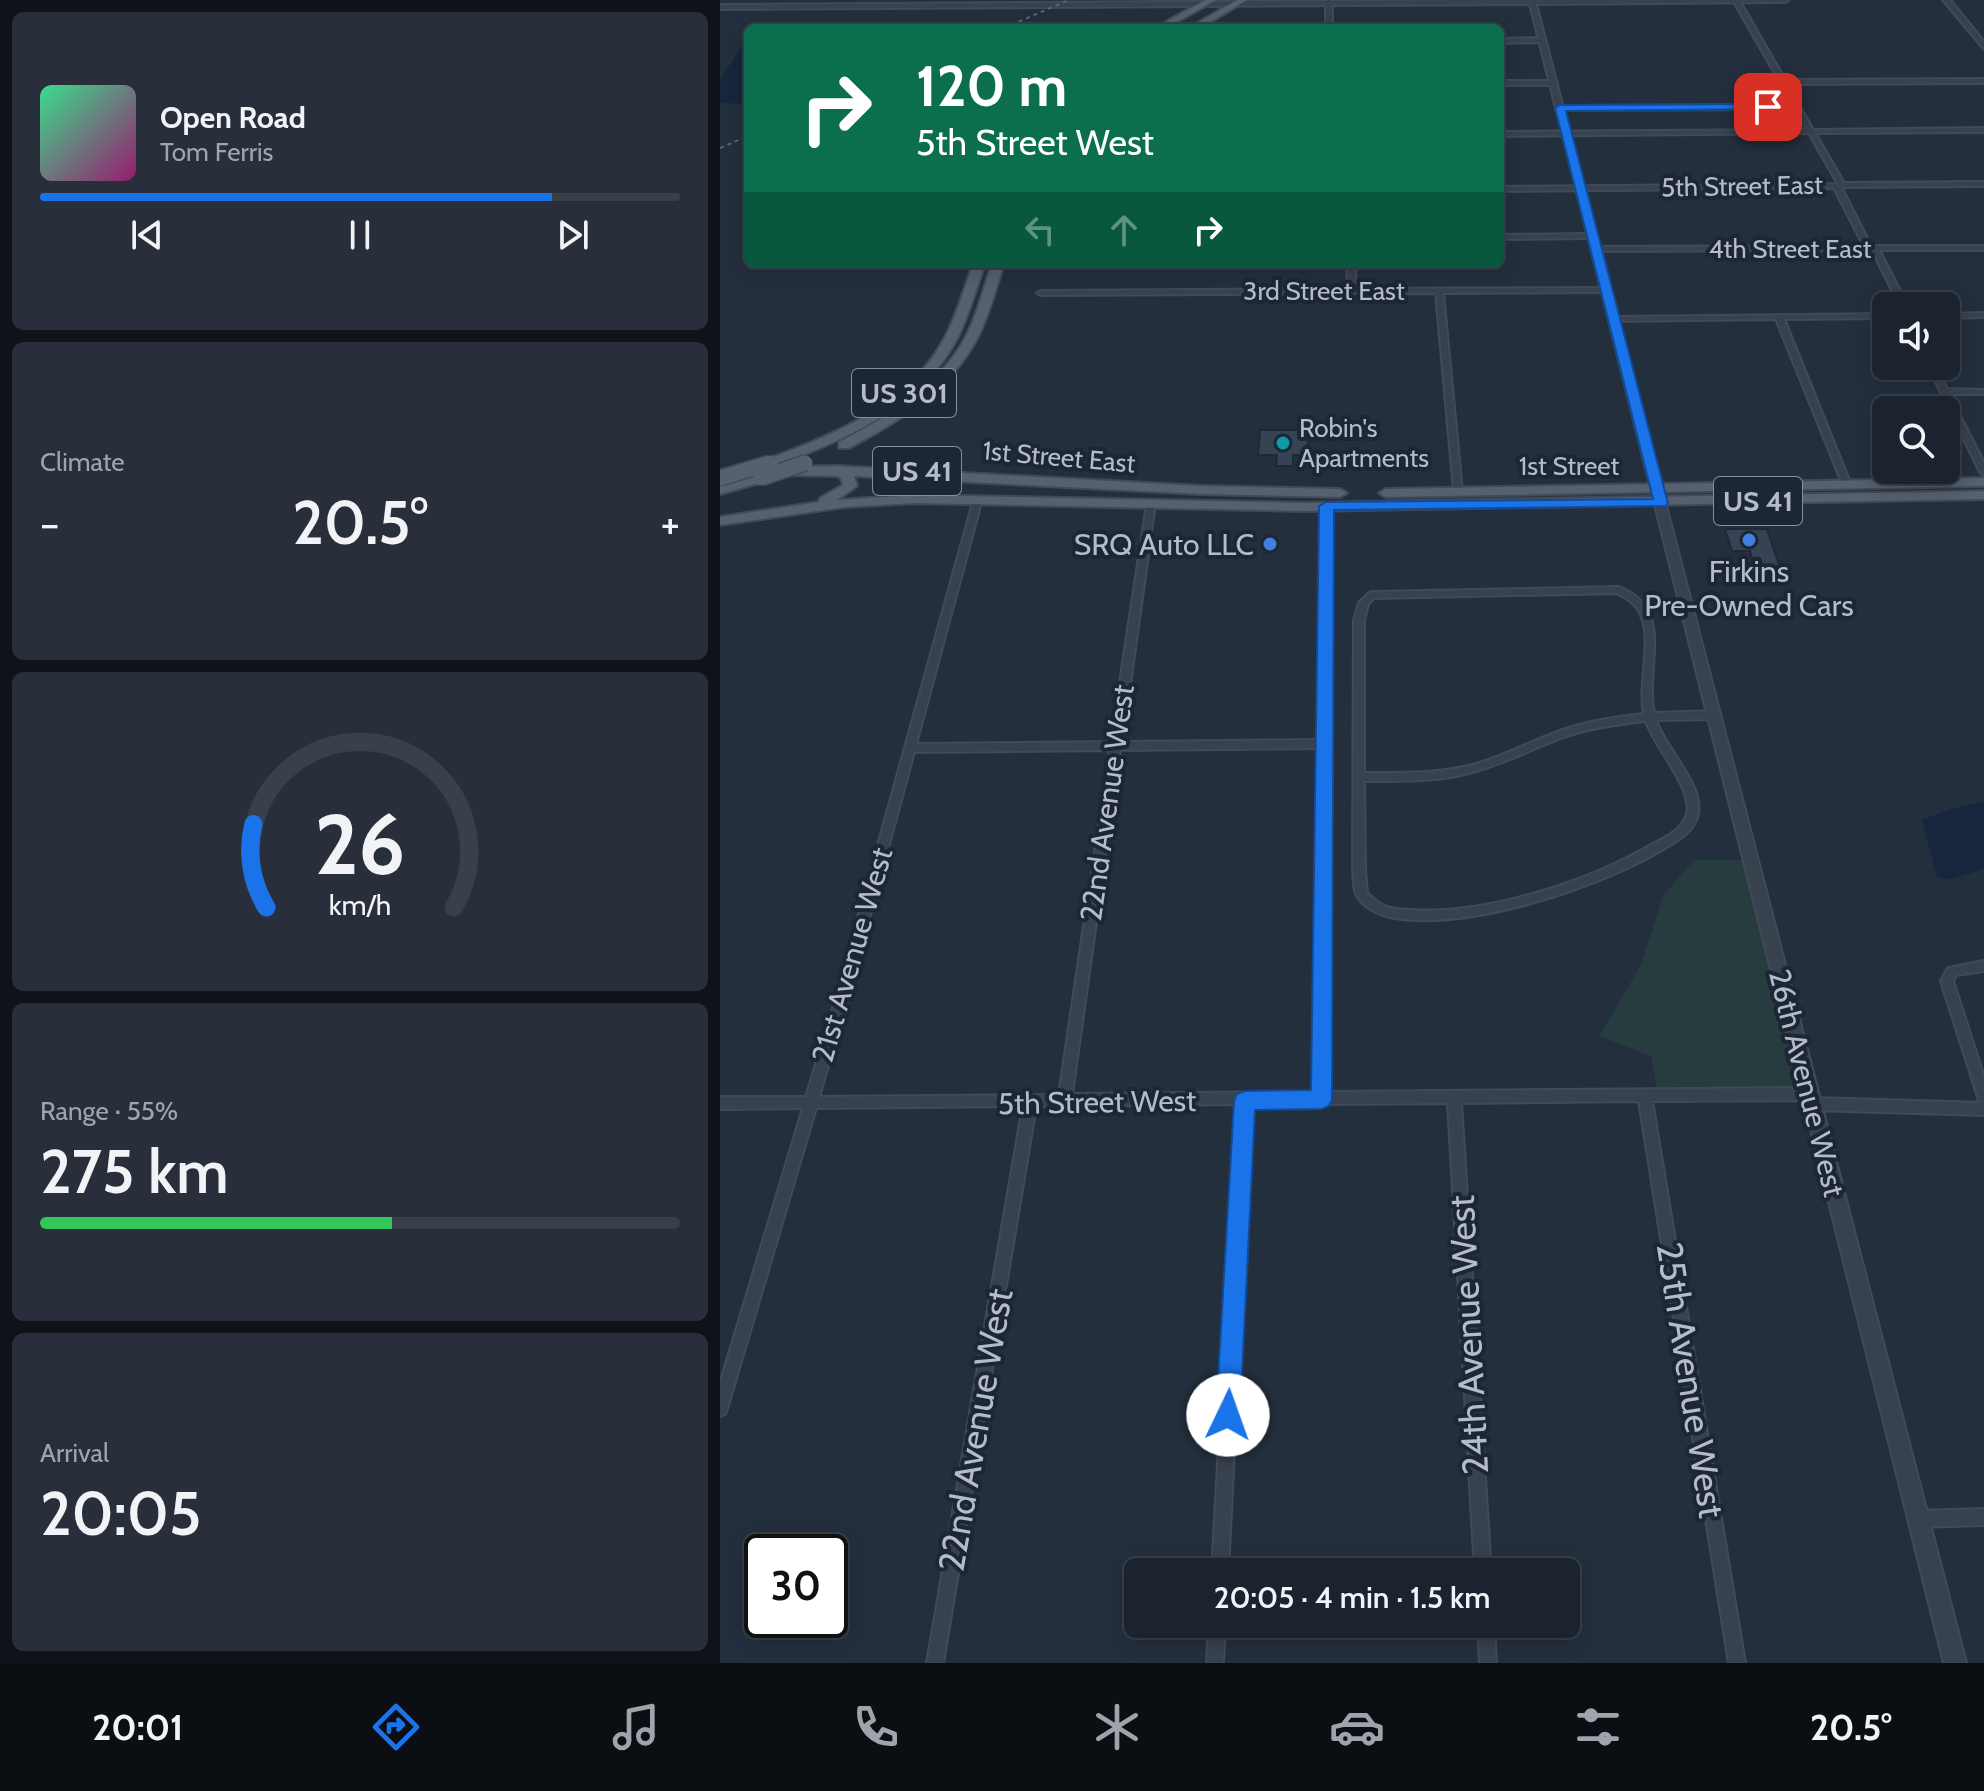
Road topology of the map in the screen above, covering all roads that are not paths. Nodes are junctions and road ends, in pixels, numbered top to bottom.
1 (1281, 0) edge
2 (1736, 0) edge
3 (1785, 0) edge
4 (1946, 0) edge
5 (1532, 1) edge
6 (1208, 2) edge
7 (1240, 2) edge
8 (1290, 2) junction
9 (1329, 2) junction
10 (1141, 5) junction
11 (720, 7) edge
12 (1173, 21) junction
13 (1167, 24) edge
14 (1200, 24) edge
15 (1329, 24) edge
16 (1541, 40) junction
17 (1504, 41) edge
18 (1984, 47) edge
19 (1984, 81) edge
20 (1784, 82) junction
21 (1504, 83) edge
22 (1554, 83) junction
23 (1798, 107) junction
24 (1560, 108) junction
25 (1984, 130) edge
26 (1812, 132) junction
27 (1504, 134) edge
28 (1566, 134) junction
29 (1984, 184) edge
30 (1839, 185) junction
31 (1504, 189) edge
32 (1579, 189) junction
33 (1593, 236) junction
34 (1504, 237) edge
35 (1984, 248) edge
36 (1596, 249) junction
37 (1872, 249) junction
38 (977, 268) edge
39 (997, 268) edge
40 (1351, 268) edge
41 (1607, 290) junction
42 (1352, 291) junction
43 (1439, 291) junction
44 (1896, 292) edge
45 (1041, 293) dead end
46 (1984, 315) edge
47 (1872, 316) edge
48 (1960, 316) edge
49 (1779, 317) junction
50 (1614, 319) junction
51 (1939, 380) edge
52 (1944, 391) junction
53 (1984, 392) edge
54 (836, 470) junction
55 (720, 471) edge
56 (1984, 472) edge
57 (720, 478) edge
58 (1984, 485) edge
59 (1118, 486) junction
60 (720, 490) edge
61 (1458, 491) junction
62 (1850, 491) junction
63 (1984, 495) edge
64 (1152, 496) junction
65 (1659, 496) junction
66 (978, 499) junction
67 (1326, 506) junction
68 (807, 508) junction
69 (720, 521) edge
70 (1715, 715) junction
71 (1650, 717) junction
72 (1324, 744) junction
73 (1115, 746) junction
74 (911, 748) junction
75 (1359, 777) junction
76 (1984, 966) edge
77 (1645, 1096) junction
78 (1984, 1097) edge
79 (1454, 1098) junction
80 (1811, 1099) junction
81 (1322, 1100) junction
82 (1245, 1101) junction
83 (1064, 1102) junction
84 (720, 1103) edge
85 (809, 1103) junction
86 (1030, 1103) junction
87 (1984, 1109) edge
88 (720, 1409) edge
89 (1984, 1517) edge
90 (1917, 1519) junction
91 (1221, 1558) edge
92 (1482, 1558) edge
93 (1216, 1638) edge
94 (1487, 1638) edge
95 (935, 1663) edge
96 (1215, 1663) edge
97 (1488, 1663) edge
98 (1737, 1663) edge
99 (1955, 1663) edge

1 - 8 street
2 - 3 street
2 - 5 street
2 - 20 street
4 - 18 street
5 - 9 street
5 - 16 street, 26th Avenue West
6 - 7 street
6 - 10 street
6 - 12 main road
7 - 8 street
7 - 14 main road
8 - 9 street
9 - 15 street
10 - 11 street
10 - 12 street
12 - 13 main road
16 - 17 street
16 - 22 street, 26th Avenue West
19 - 20 street
20 - 23 street
21 - 22 street
22 - 24 street, 26th Avenue West
23 - 24 street
23 - 26 street
24 - 28 street, 26th Avenue West
25 - 26 street
26 - 28 street
26 - 30 street
27 - 28 street
28 - 32 street, 26th Avenue West
29 - 30 street, 5th Street East
30 - 32 street, 5th Street East
30 - 37 street
31 - 32 street, 5th Street East
32 - 33 street, 26th Avenue West
33 - 34 street
33 - 36 street, 26th Avenue West
35 - 37 street, 4th Street East
36 - 37 street, 4th Street East
36 - 41 street, 26th Avenue West
37 - 44 street
38 - 57 main road, US 301, bridge
39 - 60 main road, US 301, bridge
40 - 42 street
41 - 43 street, 3rd Street East
41 - 50 street, 26th Avenue West
42 - 43 street, 3rd Street East
42 - 45 street, 3rd Street East
43 - 61 street
46 - 48 street
47 - 49 street
49 - 50 street
49 - 62 street
50 - 65 street, 26th Avenue West
51 - 52 street
52 - 53 street
52 - 56 street
54 - 55 main road, 1st Street East / US 41
54 - 59 main road, 1st Street East / US 41
54 - 68 main road
58 - 62 main road
59 - 64 main road
59 - 66 main road
61 - 64 main road, 1st Street / US 41
61 - 65 main road, 1st Street / US 41
62 - 63 main road, 1st Street / US 41
62 - 65 main road, 1st Street / US 41
64 - 66 main road, US 41
64 - 67 main road, 1st Street / US 41
64 - 73 street, 22nd Avenue West
65 - 67 main road, 1st Street / US 41
65 - 70 street, 26th Avenue West
66 - 68 main road, US 41
66 - 74 street, 21st Avenue West
67 - 72 street
68 - 69 main road, US 41
70 - 71 street
70 - 80 street, 26th Avenue West
71 - 75 street
71 - 75 street
71 - 75 street
72 - 73 street
72 - 81 street
73 - 74 street
73 - 83 street, 22nd Avenue West
74 - 85 street, 21st Avenue West
76 - 78 street
77 - 79 street, 5th Street West
77 - 80 street, 5th Street West
77 - 98 street, 25th Avenue West
79 - 81 street, 5th Street West
79 - 92 street, 24th Avenue West
80 - 87 street, 5th Street West
80 - 90 street, 26th Avenue West
81 - 82 street, 5th Street West
82 - 83 street, 5th Street West
82 - 91 street
83 - 86 street, 5th Street West
84 - 85 street, 5th Street West
85 - 86 street, 5th Street West
85 - 88 street, 21st Avenue West
86 - 95 street, 22nd Avenue West
89 - 90 street
90 - 99 street, 26th Avenue West
93 - 96 street
94 - 97 street

